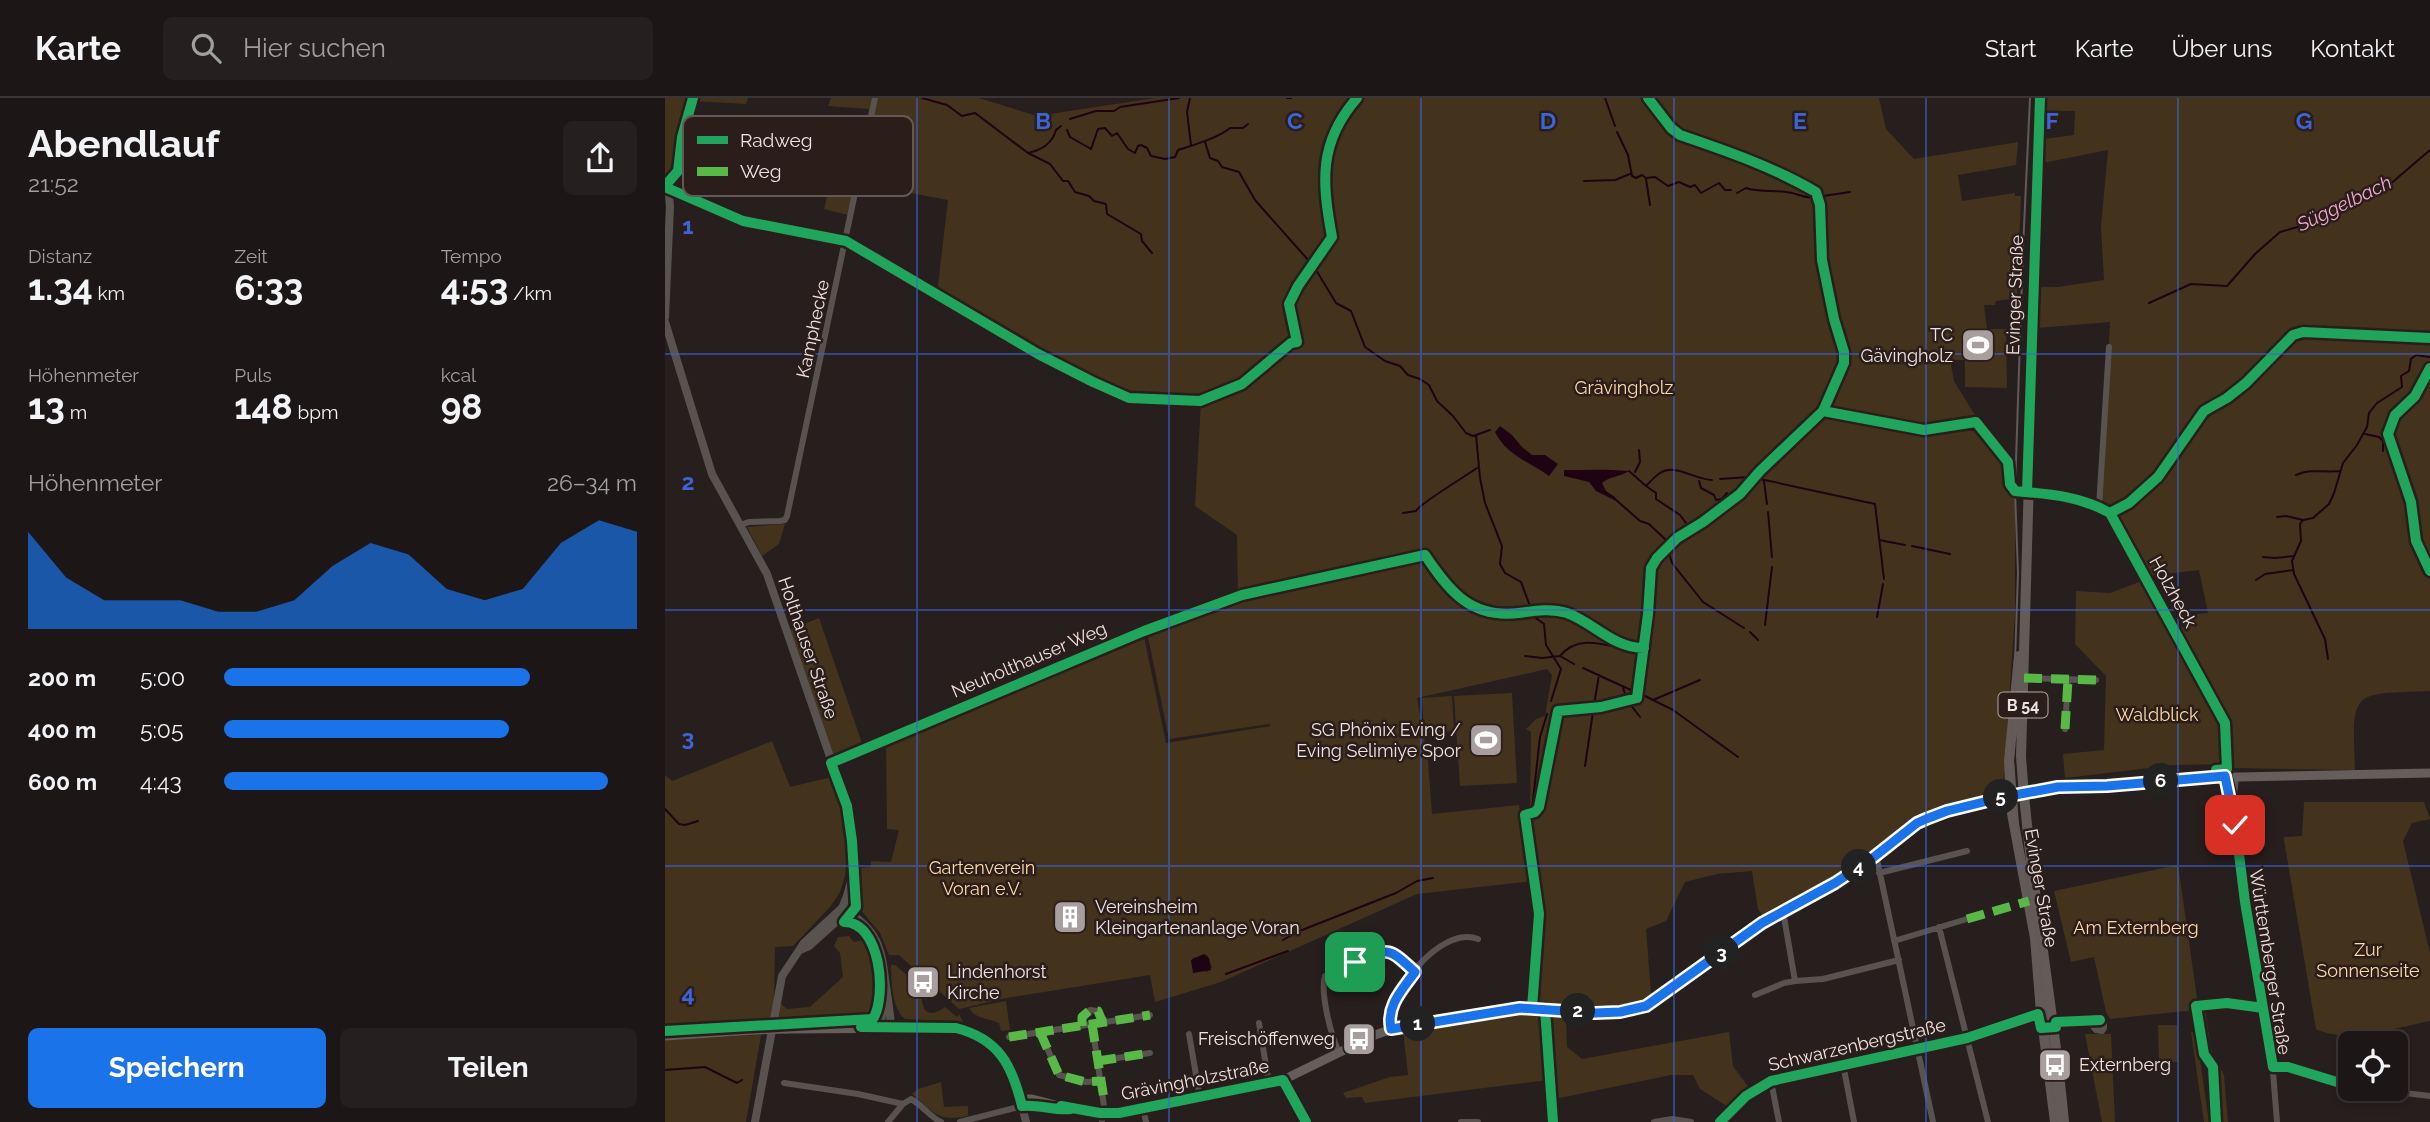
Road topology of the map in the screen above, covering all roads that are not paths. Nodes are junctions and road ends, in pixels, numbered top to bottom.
1 (693, 98) edge
2 (875, 98) edge
3 (2040, 98) edge
4 (688, 116) edge
5 (871, 116) edge
6 (683, 134) edge
7 (683, 170) edge
8 (678, 171) junction
9 (666, 188) edge
10 (683, 194) edge
11 (687, 196) edge
12 (855, 196) edge
13 (846, 242) junction
14 (665, 320) edge
15 (2109, 347) dead end
16 (2027, 492) junction
17 (2099, 506) junction
18 (740, 525) junction
19 (1242, 595) dead end
20 (2024, 617) junction
21 (2024, 678) junction
22 (2068, 680) junction
23 (2096, 680) dead end
24 (2066, 729) dead end
25 (831, 763) junction
26 (2226, 773) junction
27 (2430, 773) edge
28 (2235, 776) junction
29 (2023, 793) junction
30 (2010, 796) junction
31 (2232, 806) junction
32 (1524, 815) dead end
33 (1967, 851) dead end
34 (1876, 855) junction
35 (1879, 873) junction
36 (843, 907) junction
37 (1783, 911) junction
38 (1967, 919) dead end
39 (1939, 928) junction
40 (1478, 939) dead end
41 (1894, 941) junction
42 (1899, 960) junction
43 (1415, 972) junction
44 (1795, 981) junction
45 (1755, 995) dead end
46 (2196, 1006) dead end
47 (1532, 1008) junction
48 (2263, 1008) junction
49 (1545, 1009) junction
50 (1150, 1016) dead end
51 (2087, 1019) dead end
52 (2052, 1022) junction
53 (1103, 1023) junction
54 (1259, 1023) dead end
55 (1093, 1024) junction
56 (2014, 1024) dead end
57 (1082, 1026) junction
58 (886, 1027) junction
59 (1391, 1029) junction
60 (1040, 1032) junction
61 (1188, 1034) dead end
62 (665, 1036) edge
63 (1009, 1037) dead end
64 (1967, 1038) junction
65 (1126, 1048) dead end
66 (1917, 1048) junction
67 (1339, 1052) junction
68 (1150, 1053) dead end
69 (1128, 1056) junction
70 (1098, 1061) junction
71 (1843, 1064) junction
72 (2273, 1067) junction
73 (1283, 1080) junction
74 (1101, 1081) junction
75 (1771, 1081) junction
76 (2338, 1082) edge
77 (784, 1083) dead end
78 (1269, 1084) junction
79 (2408, 1093) edge
80 (2430, 1096) edge
81 (1200, 1098) junction
82 (1021, 1102) junction
83 (903, 1104) junction
84 (1143, 1109) junction
85 (1102, 1116) edge
86 (755, 1122) edge
87 (888, 1122) edge
88 (941, 1122) edge
89 (960, 1122) edge
90 (1026, 1122) edge
91 (1146, 1122) edge
92 (1306, 1122) edge
93 (1461, 1122) edge
94 (1478, 1122) edge
95 (1553, 1122) edge
96 (1654, 1122) edge
97 (1691, 1122) edge
98 (1720, 1122) edge
99 (1779, 1122) edge
100 (1854, 1122) edge
101 (1933, 1122) edge
102 (1988, 1122) edge
103 (2055, 1122) edge
104 (2064, 1122) edge
105 (2277, 1122) edge

1 - 4 street
2 - 5 street, Kamphecke
3 - 16 main road, Evinger Straße / B 54
6 - 8 street
7 - 8 street
8 - 9 street
9 - 10 street
9 - 14 street, Holthauser Straße
11 - 13 street
12 - 13 street, Kamphecke
13 - 18 street, Kamphecke
14 - 18 street, Holthauser Straße
15 - 17 street
16 - 17 street
16 - 20 main road, Evinger Straße / B 54
17 - 26 street, Holzheck
18 - 25 street, Holthauser Straße
19 - 25 street, Neuholthauser Weg
20 - 21 main road, Evinger Straße / B 54
20 - 30 main road, Evinger Straße / B 54
21 - 22 street
21 - 29 main road, Evinger Straße / B 54
22 - 23 street
22 - 24 street
25 - 36 street, Holthauser Straße
26 - 28 main road, Grävingholzstraße
26 - 29 main road, Grävingholzstraße
26 - 31 street, Württemberger Straße
27 - 28 main road, Grävingholzstraße
28 - 31 street, Württemberger Straße
29 - 30 main road, Grävingholzstraße
29 - 52 main road, Evinger Straße / B 54
30 - 34 main road, Grävingholzstraße
30 - 103 main road, Evinger Straße / B 54
31 - 48 street, Württemberger Straße
32 - 47 street
33 - 35 street
34 - 35 street
34 - 37 main road, Grävingholzstraße
35 - 41 street
36 - 58 street
36 - 86 street
37 - 44 street
37 - 49 main road, Grävingholzstraße
38 - 39 street
39 - 41 street
39 - 64 street
40 - 43 street
41 - 42 street
42 - 44 street
42 - 66 street
43 - 59 street
43 - 67 street
44 - 45 street
46 - 48 street
47 - 49 main road, Grävingholzstraße
47 - 59 main road, Grävingholzstraße
48 - 72 street, Württemberger Straße
49 - 95 street
50 - 53 street
51 - 52 street
52 - 104 main road, Evinger Straße / B 54
53 - 55 street
53 - 57 street
54 - 78 street
55 - 57 street
55 - 70 street
56 - 64 street, Schwarzenbergstraße
57 - 60 street
58 - 62 main road, bridge
58 - 82 main road
59 - 67 main road, Grävingholzstraße
60 - 63 street
60 - 74 street
61 - 81 street
64 - 66 street, Schwarzenbergstraße
64 - 102 street
65 - 69 street
66 - 71 street, Schwarzenbergstraße
66 - 101 street
67 - 73 main road, Grävingholzstraße
68 - 69 street
69 - 70 street
70 - 74 street
71 - 75 street, Schwarzenbergstraße
71 - 100 street
72 - 76 street
72 - 105 street, Württemberger Straße
73 - 78 main road, Grävingholzstraße
73 - 92 street
74 - 85 street
75 - 98 street, Schwarzenbergstraße
75 - 99 street
77 - 83 street
78 - 81 main road, Grävingholzstraße
79 - 80 street
81 - 84 main road, Grävingholzstraße
82 - 85 main road, Grävingholzstraße
82 - 89 street
82 - 90 street
83 - 87 street
83 - 88 street
84 - 85 main road, Grävingholzstraße
84 - 91 street
93 - 94 street
96 - 97 street

